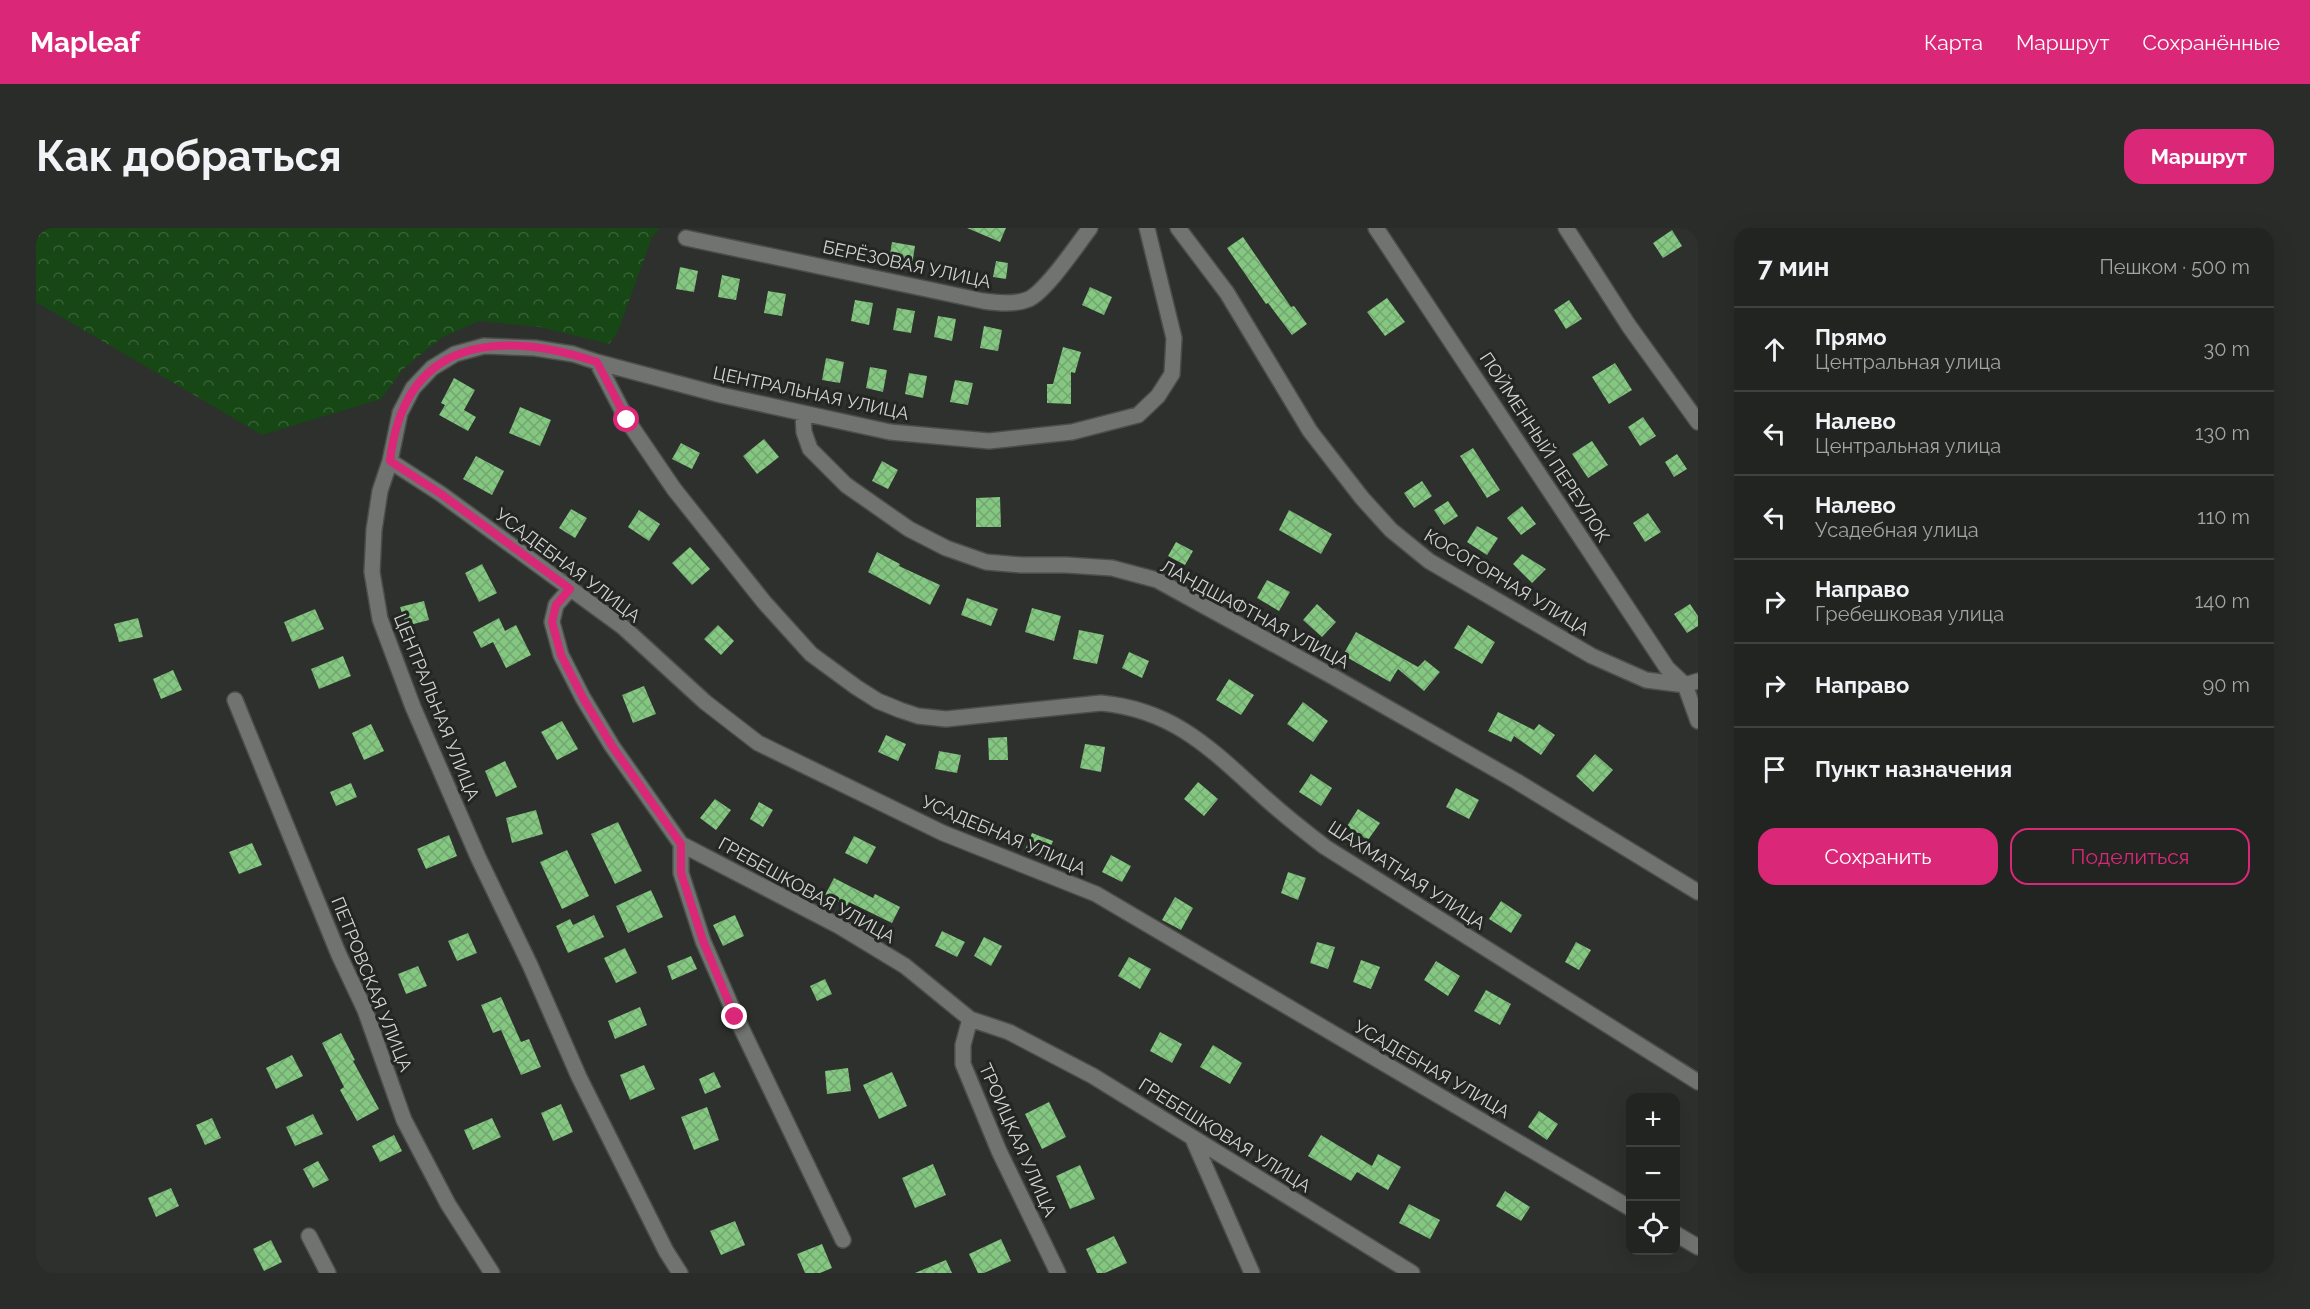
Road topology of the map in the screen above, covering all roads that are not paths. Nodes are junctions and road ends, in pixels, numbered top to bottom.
1 (1090, 228) edge
2 (1148, 228) edge
3 (1178, 228) edge
4 (1376, 228) edge
5 (1566, 228) edge
6 (686, 238) dead end
7 (597, 362) junction
8 (803, 414) junction
9 (1698, 422) edge
10 (390, 461) junction
11 (570, 589) junction
12 (1691, 683) edge
13 (236, 700) dead end
14 (1698, 721) edge
15 (681, 844) junction
16 (1698, 892) edge
17 (970, 1019) junction
18 (1698, 1082) edge
19 (1193, 1139) junction
20 (1626, 1206) edge
21 (309, 1236) dead end
22 (1680, 1236) edge
23 (843, 1240) dead end
24 (1698, 1247) edge
25 (328, 1273) edge
26 (492, 1273) edge
27 (680, 1273) edge
28 (1058, 1273) edge
29 (1252, 1273) edge
30 (1412, 1273) edge

1 - 6 street, БЕРЁЗОВАЯ УЛИЦА
2 - 8 street, ЦЕНТРАЛЬНАЯ УЛИЦА
3 - 12 street, КОСОГОРНАЯ УЛИЦА
4 - 12 street, ПОЙМЕННЫЙ ПЕРЕУЛОК
5 - 9 street
7 - 8 street, ЦЕНТРАЛЬНАЯ УЛИЦА
7 - 10 street, ЦЕНТРАЛЬНАЯ УЛИЦА
7 - 18 street, ШАХМАТНАЯ УЛИЦА
8 - 16 street, ЛАНДШАФТНАЯ УЛИЦА
10 - 11 street, УСАДЕБНАЯ УЛИЦА
10 - 27 street, ЦЕНТРАЛЬНАЯ УЛИЦА
11 - 15 street, ГРЕБЕШКОВАЯ УЛИЦА
11 - 20 street, УСАДЕБНАЯ УЛИЦА
12 - 14 street
13 - 26 street, ПЕТРОВСКАЯ УЛИЦА
15 - 17 street, ГРЕБЕШКОВАЯ УЛИЦА
15 - 23 street
17 - 19 street, ГРЕБЕШКОВАЯ УЛИЦА
17 - 28 street, ТРОИЦКАЯ УЛИЦА
19 - 29 street
19 - 30 street, ГРЕБЕШКОВАЯ УЛИЦА
21 - 25 street
22 - 24 street

